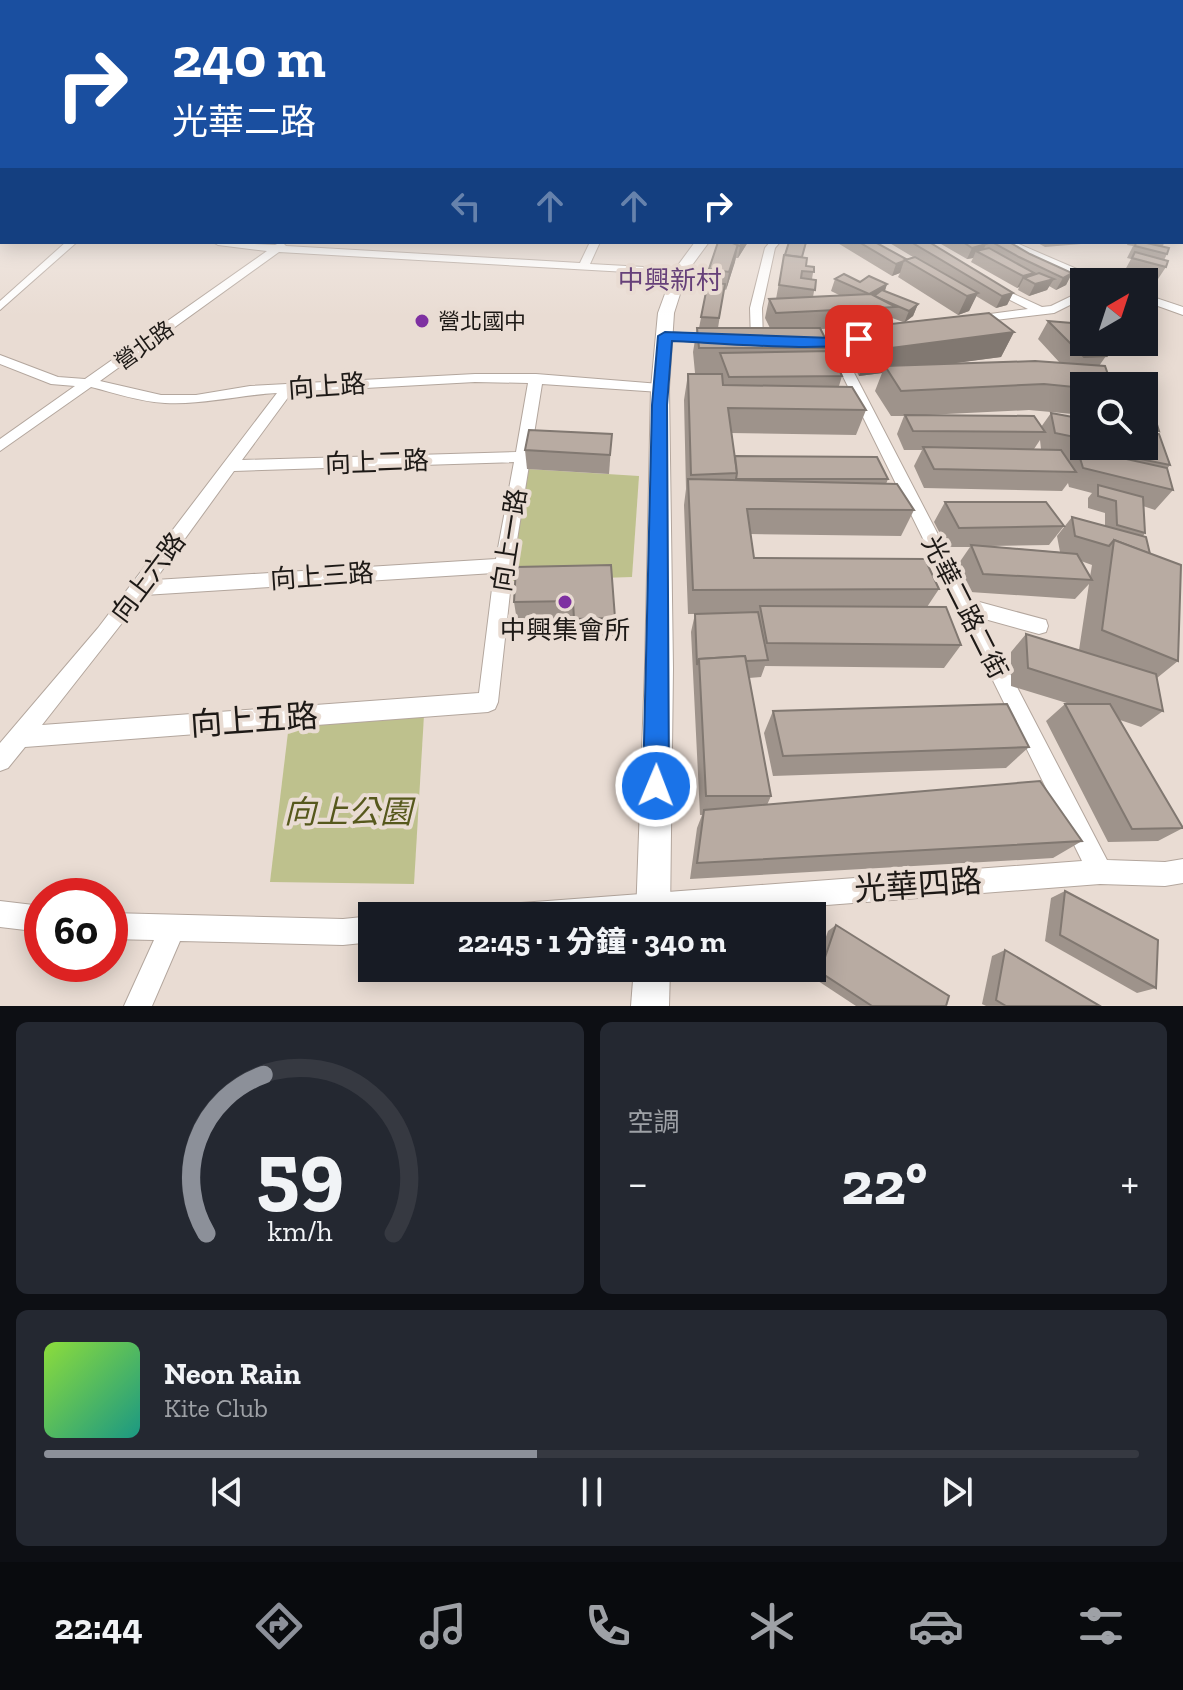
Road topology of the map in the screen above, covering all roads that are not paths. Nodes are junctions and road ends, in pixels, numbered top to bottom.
1 (70, 244) edge
2 (250, 244) edge
3 (365, 244) edge
4 (594, 244) edge
5 (701, 244) edge
6 (773, 244) edge
7 (1010, 244) edge
8 (282, 246) edge
9 (357, 252) junction
10 (583, 267) junction
11 (1070, 271) edge
12 (680, 272) junction
13 (977, 277) edge
14 (1070, 300) edge
15 (1158, 302) edge
16 (0, 307) edge
17 (1037, 309) junction
18 (1183, 311) edge
19 (955, 324) edge
20 (665, 336) junction
21 (727, 339) edge
22 (742, 340) edge
23 (757, 341) junction
24 (772, 341) edge
25 (832, 342) dead end
26 (0, 359) edge
27 (536, 378) junction
28 (90, 383) junction
29 (288, 388) junction
30 (660, 388) junction
31 (0, 446) edge
32 (523, 457) junction
33 (232, 466) junction
34 (504, 565) junction
35 (140, 588) junction
36 (965, 606) junction
37 (1039, 626) dead end
38 (488, 702) joint
39 (20, 737) junction
40 (0, 760) edge
41 (1183, 871) edge
42 (1100, 872) junction
43 (653, 902) edge
44 (747, 902) edge
45 (1, 916) edge
46 (24, 918) edge
47 (128, 927) edge
48 (172, 928) junction
49 (358, 930) edge
50 (651, 982) edge
51 (138, 1006) edge
52 (650, 1006) edge

1 - 16 street
2 - 8 street
3 - 9 street
4 - 10 street
5 - 12 main road
6 - 23 street
7 - 11 street
8 - 9 street
8 - 28 street, 營北路
9 - 10 street
10 - 12 street
12 - 20 main road
13 - 17 street
14 - 17 street
15 - 18 street
17 - 19 street
20 - 21 street
20 - 30 main road
22 - 23 street
23 - 24 street
25 - 36 street, 光華二路二街
26 - 28 street, 向上路
27 - 29 street, 向上路
27 - 30 street, 向上路
27 - 32 street, 向上一路
28 - 29 street, 向上路
28 - 31 street, 營北路
29 - 33 street, 向上六路
30 - 43 main road
32 - 33 street, 向上二路
32 - 34 street, 向上一路
33 - 35 street, 向上六路
34 - 35 street, 向上三路
34 - 38 street, 向上一路
35 - 39 street, 向上六路
36 - 37 street
36 - 42 street, 光華二路二街
38 - 39 street, 向上五路
39 - 40 street, 向上六路
41 - 42 street, 光華四路
42 - 44 street, 光華四路
45 - 46 street
47 - 48 street
48 - 49 street
48 - 51 street
50 - 52 main road

